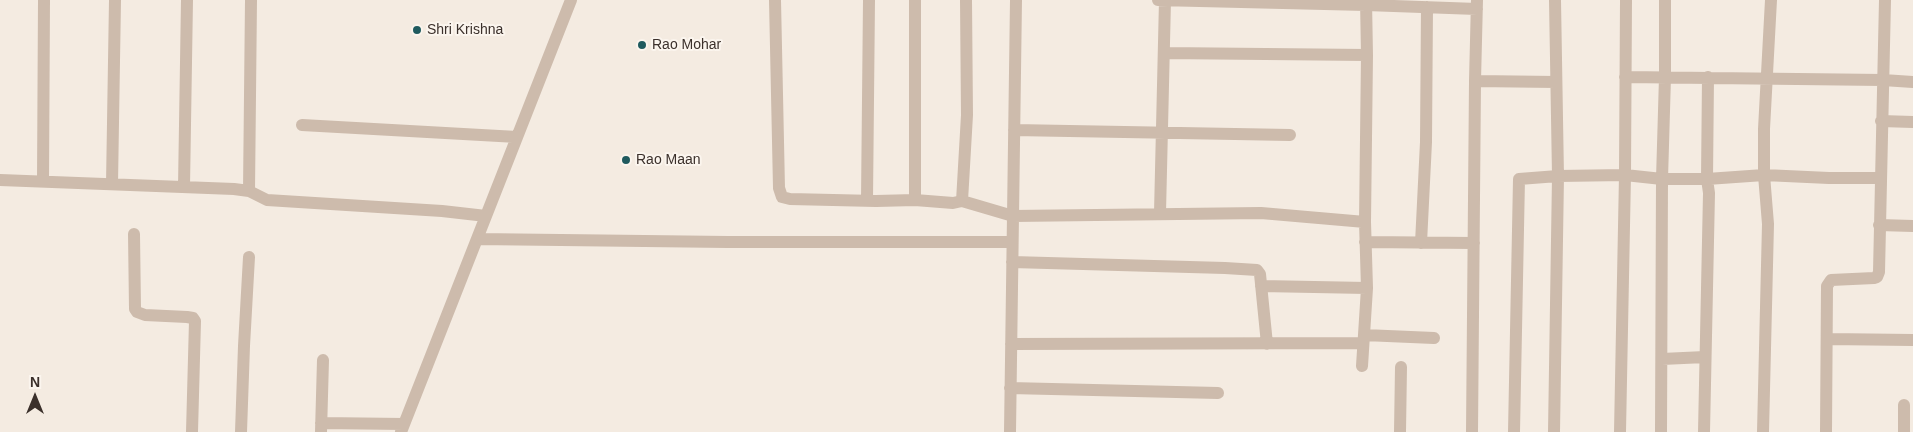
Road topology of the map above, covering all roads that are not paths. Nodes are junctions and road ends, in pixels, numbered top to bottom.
1 (44, 0) edge
2 (115, 0) edge
3 (187, 0) edge
4 (251, 0) edge
5 (571, 0) edge
6 (775, 0) edge
7 (869, 0) edge
8 (916, 0) edge
9 (966, 0) edge
10 (1016, 0) edge
11 (1158, 0) edge
12 (1165, 0) edge
13 (1555, 0) edge
14 (1626, 0) edge
15 (1665, 0) edge
16 (1771, 0) edge
17 (1885, 0) edge
18 (1366, 2) edge
19 (1477, 4) edge
20 (1426, 7) junction
21 (1164, 53) junction
22 (1367, 55) junction
23 (1665, 76) junction
24 (1625, 77) junction
25 (1708, 78) junction
26 (1766, 80) junction
27 (1882, 80) junction
28 (1474, 81) junction
29 (1556, 82) junction
30 (1913, 82) edge
31 (1881, 121) junction
32 (1913, 122) edge
33 (302, 125) dead end
34 (1014, 130) junction
35 (1162, 134) junction
36 (1290, 135) dead end
37 (517, 137) junction
38 (1764, 175) junction
39 (1558, 176) junction
40 (1625, 176) junction
41 (1662, 178) junction
42 (1707, 178) junction
43 (1879, 178) junction
44 (0, 180) edge
45 (43, 181) junction
46 (112, 184) junction
47 (184, 187) junction
48 (249, 191) junction
49 (867, 200) junction
50 (915, 200) junction
51 (962, 201) junction
52 (1160, 213) junction
53 (486, 216) junction
54 (1013, 216) junction
55 (1365, 222) junction
56 (1878, 225) junction
57 (1913, 226) edge
58 (134, 234) dead end
59 (477, 239) junction
60 (1012, 242) junction
61 (1365, 242) junction
62 (1421, 243) junction
63 (1474, 243) junction
64 (250, 258) dead end
65 (1012, 262) junction
66 (1261, 286) junction
67 (1367, 288) junction
68 (1434, 338) dead end
69 (1363, 339) junction
70 (1827, 339) junction
71 (1913, 340) edge
72 (1011, 344) junction
73 (1267, 344) junction
74 (1705, 357) junction
75 (1662, 359) junction
76 (323, 360) dead end
77 (1362, 366) dead end
78 (1401, 367) dead end
79 (1010, 388) junction
80 (1218, 393) dead end
81 (1904, 405) dead end
82 (321, 428) edge
83 (402, 428) edge
84 (192, 432) edge
85 (241, 432) edge
86 (1010, 432) edge
87 (1400, 432) edge
88 (1472, 432) edge
89 (1514, 432) edge
90 (1554, 432) edge
91 (1620, 432) edge
92 (1661, 432) edge
93 (1704, 432) edge
94 (1763, 432) edge
95 (1826, 432) edge
96 (1904, 432) edge

1 - 45 street
2 - 46 street
3 - 47 street
4 - 48 street
5 - 37 street
6 - 49 street
7 - 49 street
8 - 50 street
9 - 51 street
10 - 34 street
11 - 12 street
12 - 18 street
12 - 21 street
13 - 29 street
14 - 24 street
15 - 23 street
16 - 26 street
17 - 27 street
18 - 20 street
18 - 22 street
19 - 20 street
19 - 28 street
20 - 62 street
21 - 22 street
21 - 35 street
22 - 55 street
23 - 24 street
23 - 25 street
23 - 41 street
24 - 40 street
25 - 26 street
25 - 42 street
26 - 27 street
26 - 38 street
27 - 30 street
27 - 31 street
28 - 29 street
28 - 63 street
29 - 39 street
31 - 32 street
31 - 43 street
33 - 37 street
34 - 35 street
34 - 54 street
35 - 36 street
35 - 52 street
37 - 53 street
38 - 42 street
38 - 43 street
38 - 94 street
39 - 40 street
39 - 89 street
39 - 90 street
40 - 41 street
40 - 91 street
41 - 42 street
41 - 75 street
42 - 74 street
43 - 56 street
44 - 45 street
45 - 46 street
46 - 47 street
47 - 48 street
48 - 53 street
49 - 50 street
50 - 51 street
51 - 54 street
52 - 54 street
52 - 55 street
53 - 59 street
54 - 60 street
55 - 61 street
56 - 57 street
56 - 70 street
58 - 84 street
59 - 60 street
59 - 83 street
60 - 65 street
61 - 62 street
61 - 67 street
62 - 63 street
63 - 88 street
64 - 85 street
65 - 66 street
65 - 72 street
66 - 67 street
66 - 73 street
67 - 69 street
68 - 69 street
69 - 73 street
69 - 77 street
70 - 71 street
70 - 95 street
72 - 73 street
72 - 79 street
74 - 75 street
74 - 93 street
75 - 92 street
76 - 82 street
78 - 87 street
79 - 80 street
79 - 86 street
81 - 96 street
82 - 83 street

